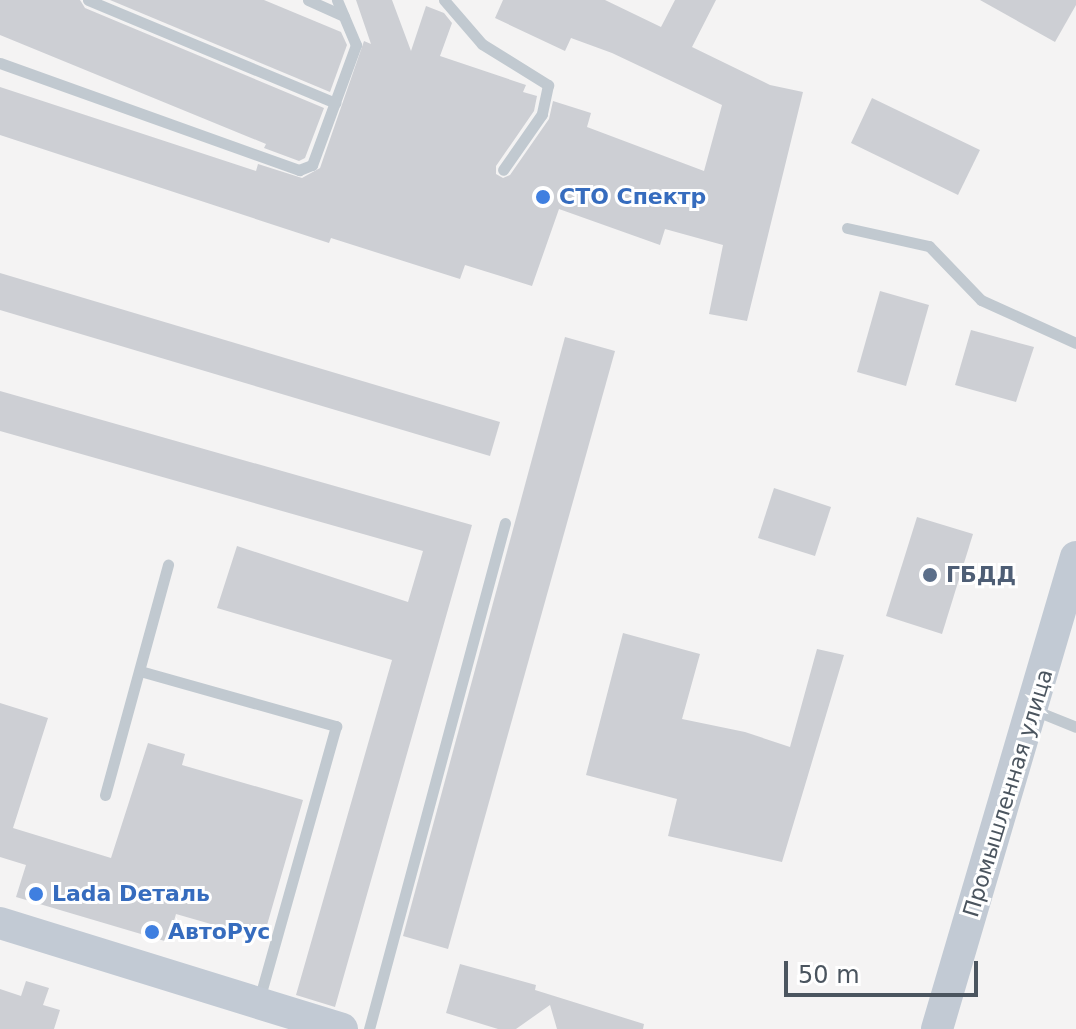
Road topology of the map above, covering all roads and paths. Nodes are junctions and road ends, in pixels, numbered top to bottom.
1 (88, 0) edge
2 (308, 0) edge
3 (337, 0) edge
4 (444, 0) edge
5 (344, 16) junction
6 (0, 63) edge
7 (335, 103) junction
8 (503, 170) dead end
9 (847, 228) dead end
10 (1076, 343) edge
11 (505, 523) dead end
12 (1075, 561) edge
13 (168, 564) dead end
14 (140, 671) junction
15 (1033, 710) junction
16 (1076, 727) edge
17 (105, 795) dead end
18 (0, 923) edge
19 (259, 1003) junction
20 (342, 1029) edge
21 (369, 1029) edge
22 (937, 1029) edge

1 - 7 lane
2 - 5 lane
3 - 5 lane
4 - 8 lane
5 - 7 lane
6 - 7 lane
9 - 10 lane
11 - 21 lane
12 - 15 main road, Промышленная улица
13 - 14 lane
14 - 17 lane
14 - 19 lane
15 - 16 lane
15 - 22 main road, Промышленная улица
18 - 19 main road
19 - 20 main road

